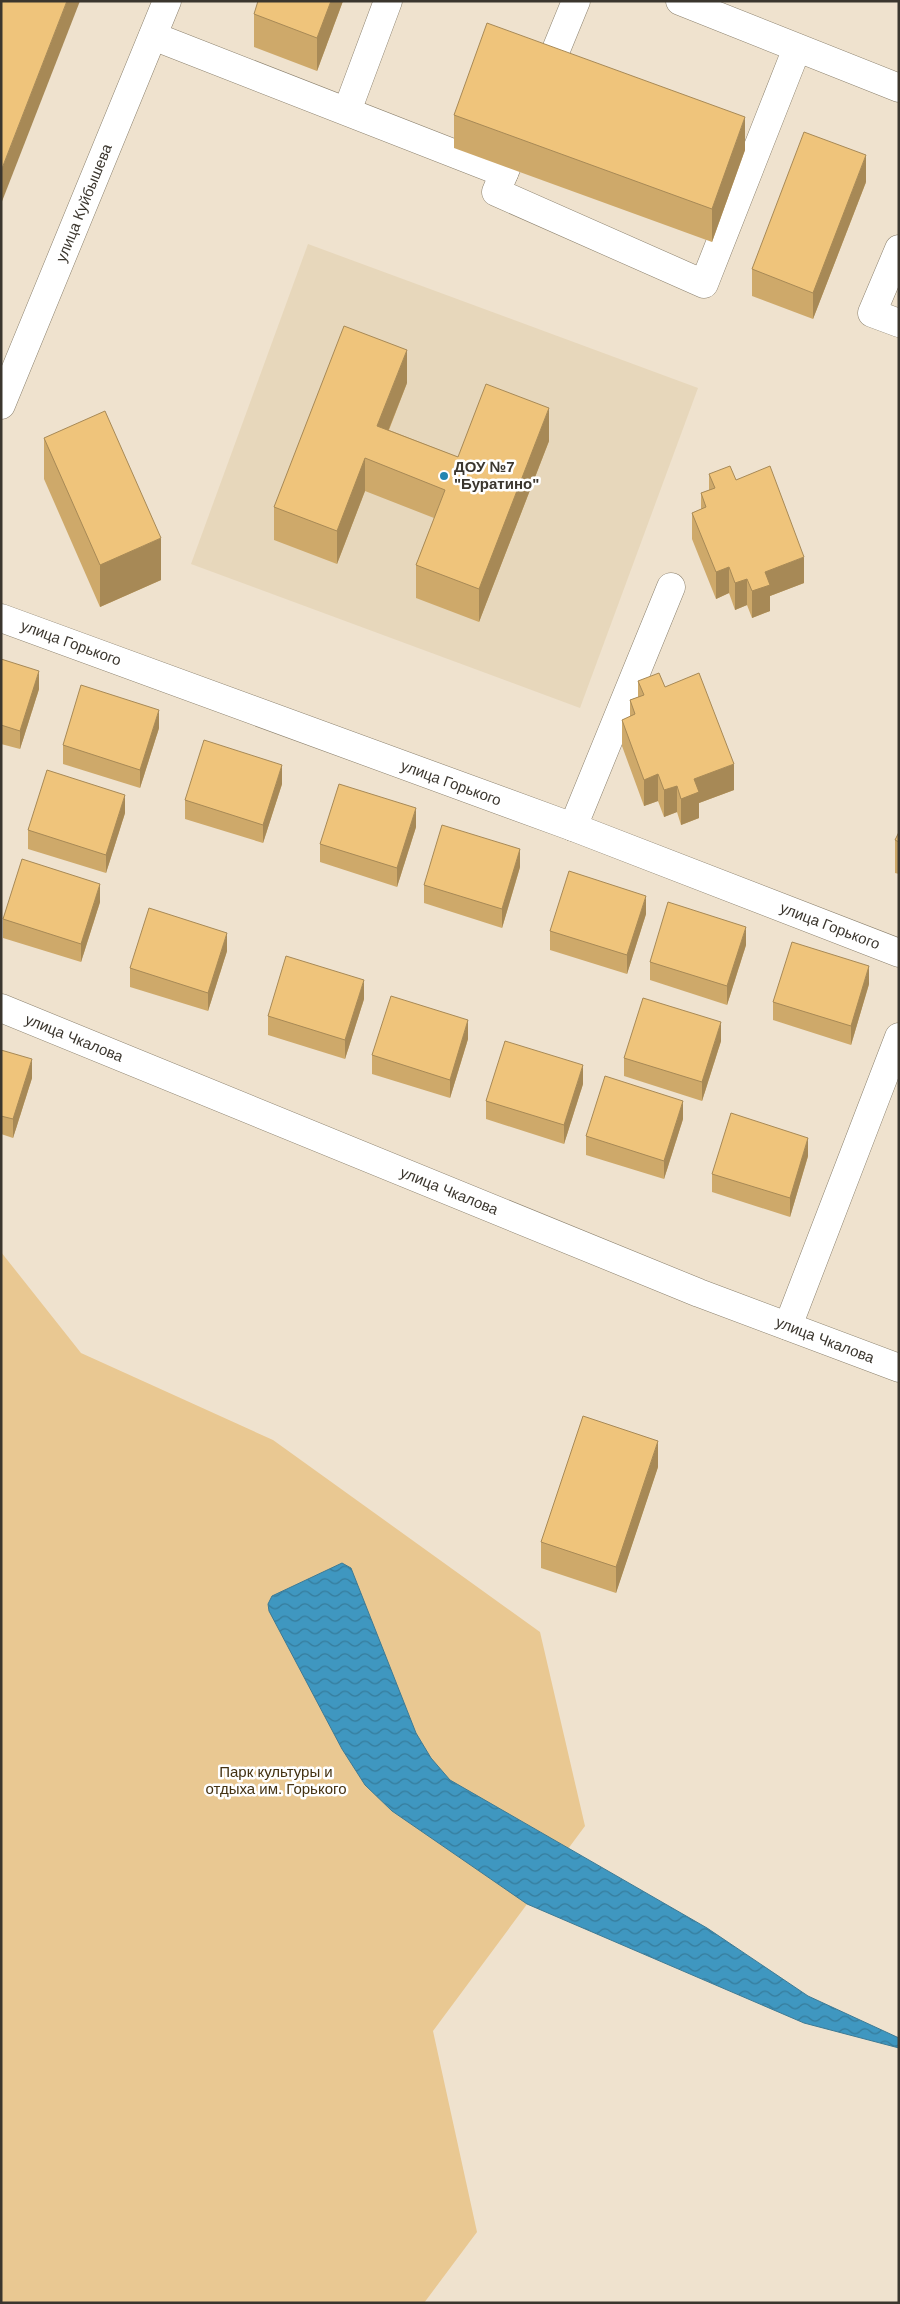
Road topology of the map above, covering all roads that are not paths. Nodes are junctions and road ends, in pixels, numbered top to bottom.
1 (167, 1) edge
2 (388, 1) edge
3 (576, 1) edge
4 (680, 1) edge
5 (153, 36) junction
6 (797, 48) junction
7 (899, 88) edge
8 (347, 111) junction
9 (504, 174) junction
10 (899, 249) edge
11 (899, 323) edge
12 (1, 405) edge
13 (672, 587) dead end
14 (1, 618) edge
15 (573, 827) junction
16 (899, 953) edge
17 (1, 1008) edge
18 (899, 1037) edge
19 (788, 1326) junction
20 (899, 1368) edge

1 - 5 street, улица Куйбышева
2 - 8 street
3 - 9 street
4 - 6 street
5 - 8 street
5 - 12 street, улица Куйбышева
6 - 7 street
6 - 9 street
8 - 9 street
10 - 11 street
13 - 15 street
14 - 15 street, улица Горького
15 - 16 street, улица Горького
17 - 19 street, улица Чкалова
18 - 19 street
19 - 20 street, улица Чкалова

